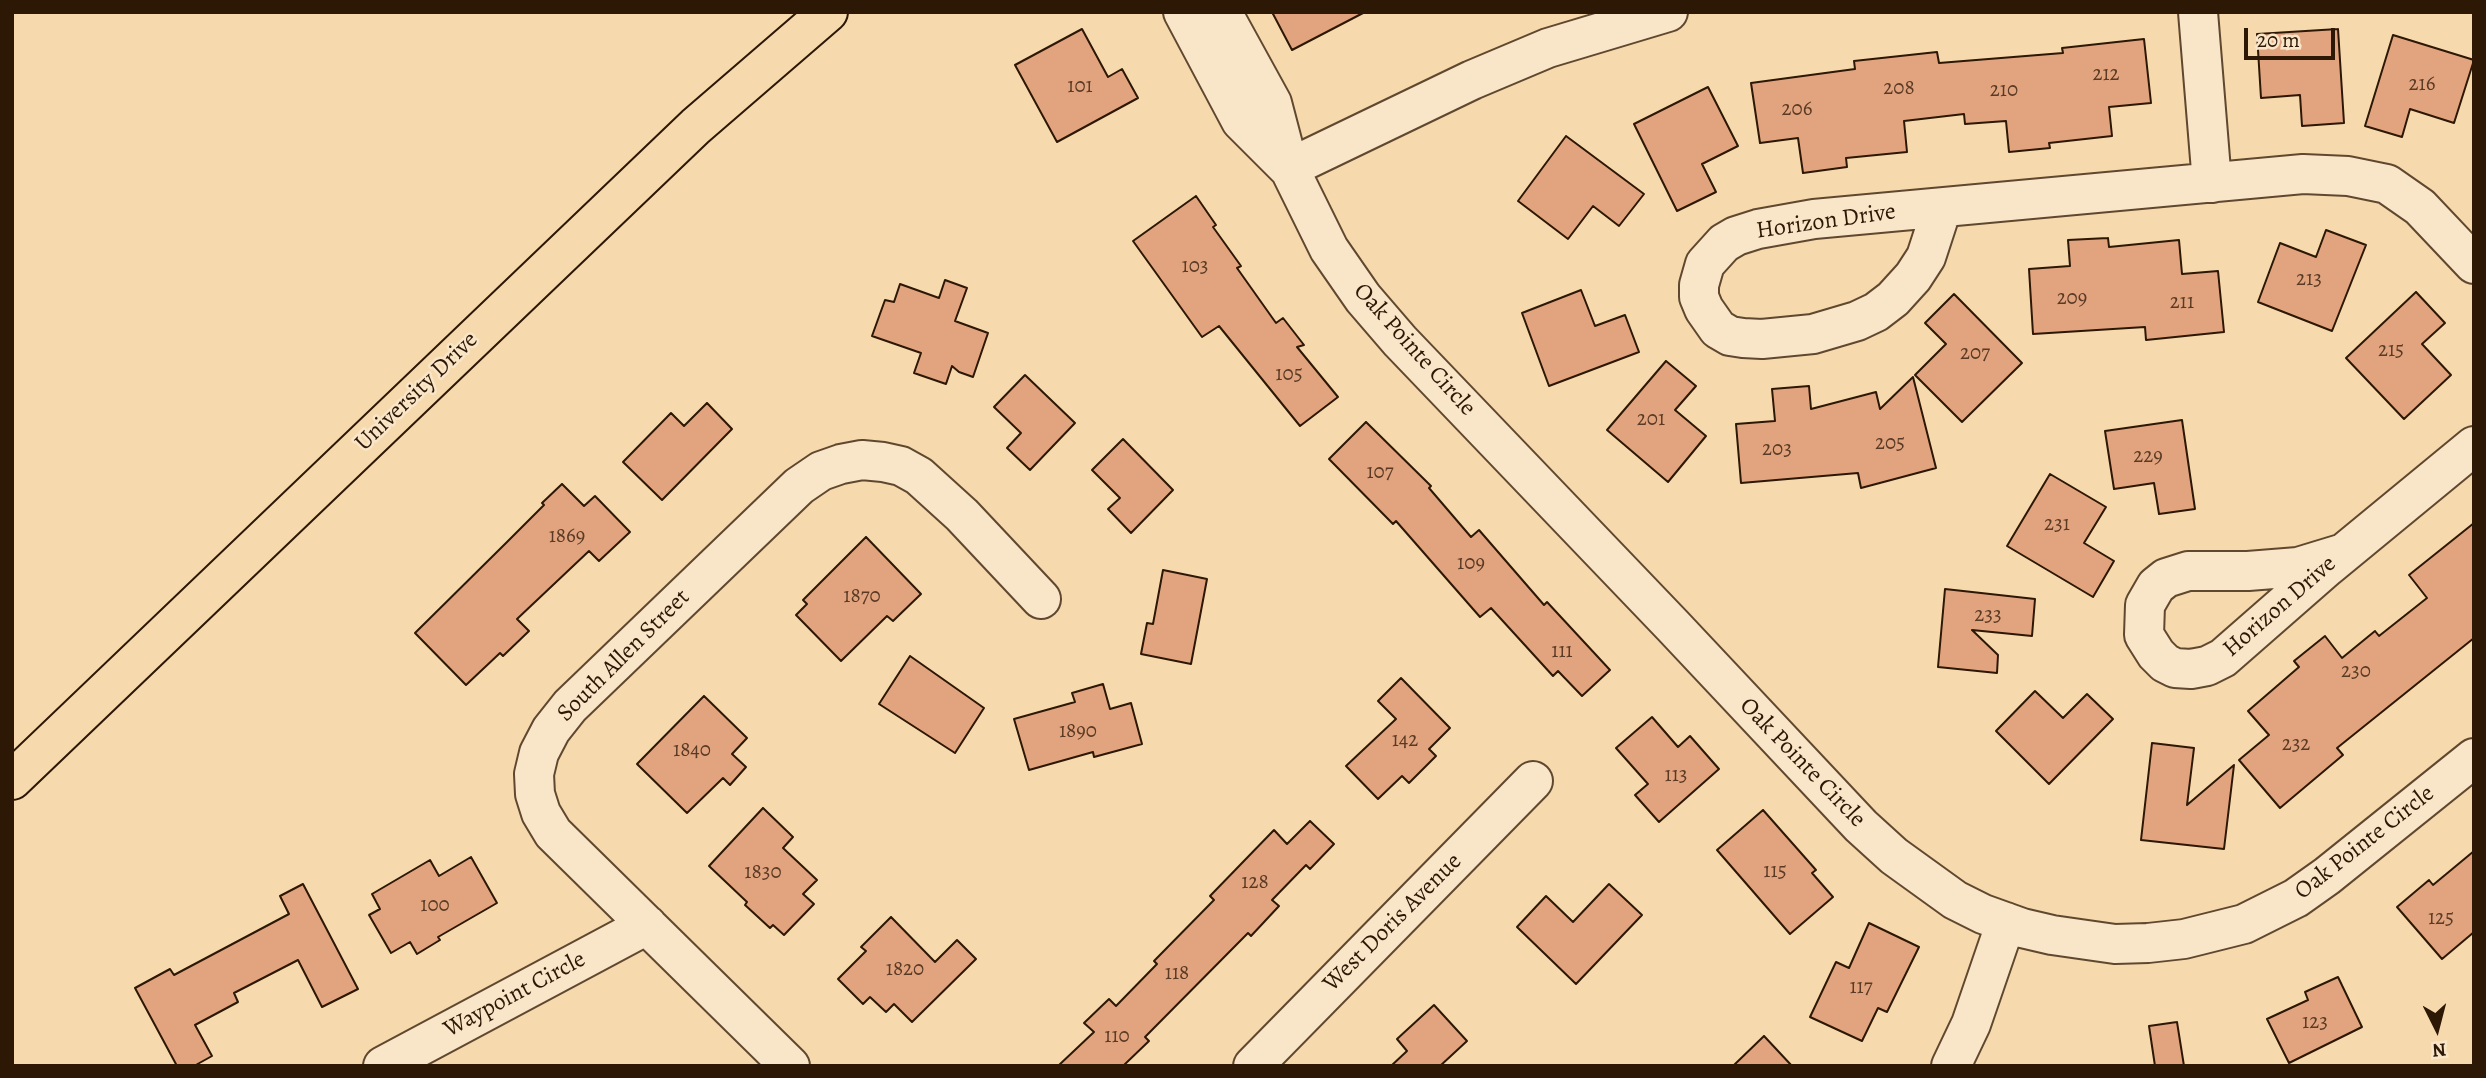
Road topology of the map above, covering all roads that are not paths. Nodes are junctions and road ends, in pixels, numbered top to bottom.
1 (828, 12) edge
2 (1183, 12) edge
3 (1222, 12) edge
4 (1668, 12) edge
5 (2198, 12) edge
6 (1289, 168) junction
7 (2212, 183) junction
8 (1942, 208) junction
9 (2474, 264) edge
10 (2474, 446) edge
11 (2344, 553) junction
12 (1041, 599) dead end
13 (2474, 758) edge
14 (12, 780) edge
15 (1533, 781) dead end
16 (2006, 922) junction
17 (647, 925) junction
18 (383, 1066) edge
19 (790, 1066) edge
20 (1253, 1066) edge
21 (1951, 1066) edge

1 - 14 main road, University Drive
2 - 6 street, Oak Pointe Circle
3 - 6 street, Oak Pointe Circle
4 - 6 street
5 - 7 street
6 - 16 street, Oak Pointe Circle
7 - 8 street, Horizon Drive
7 - 9 street, Horizon Drive
8 - 8 street, Horizon Drive
10 - 11 street, Horizon Drive
11 - 11 street, Horizon Drive
12 - 17 street, South Allen Street
13 - 16 street, Oak Pointe Circle
15 - 20 street, West Doris Avenue
16 - 21 street
17 - 18 street, Waypoint Circle
17 - 19 street, South Allen Street

